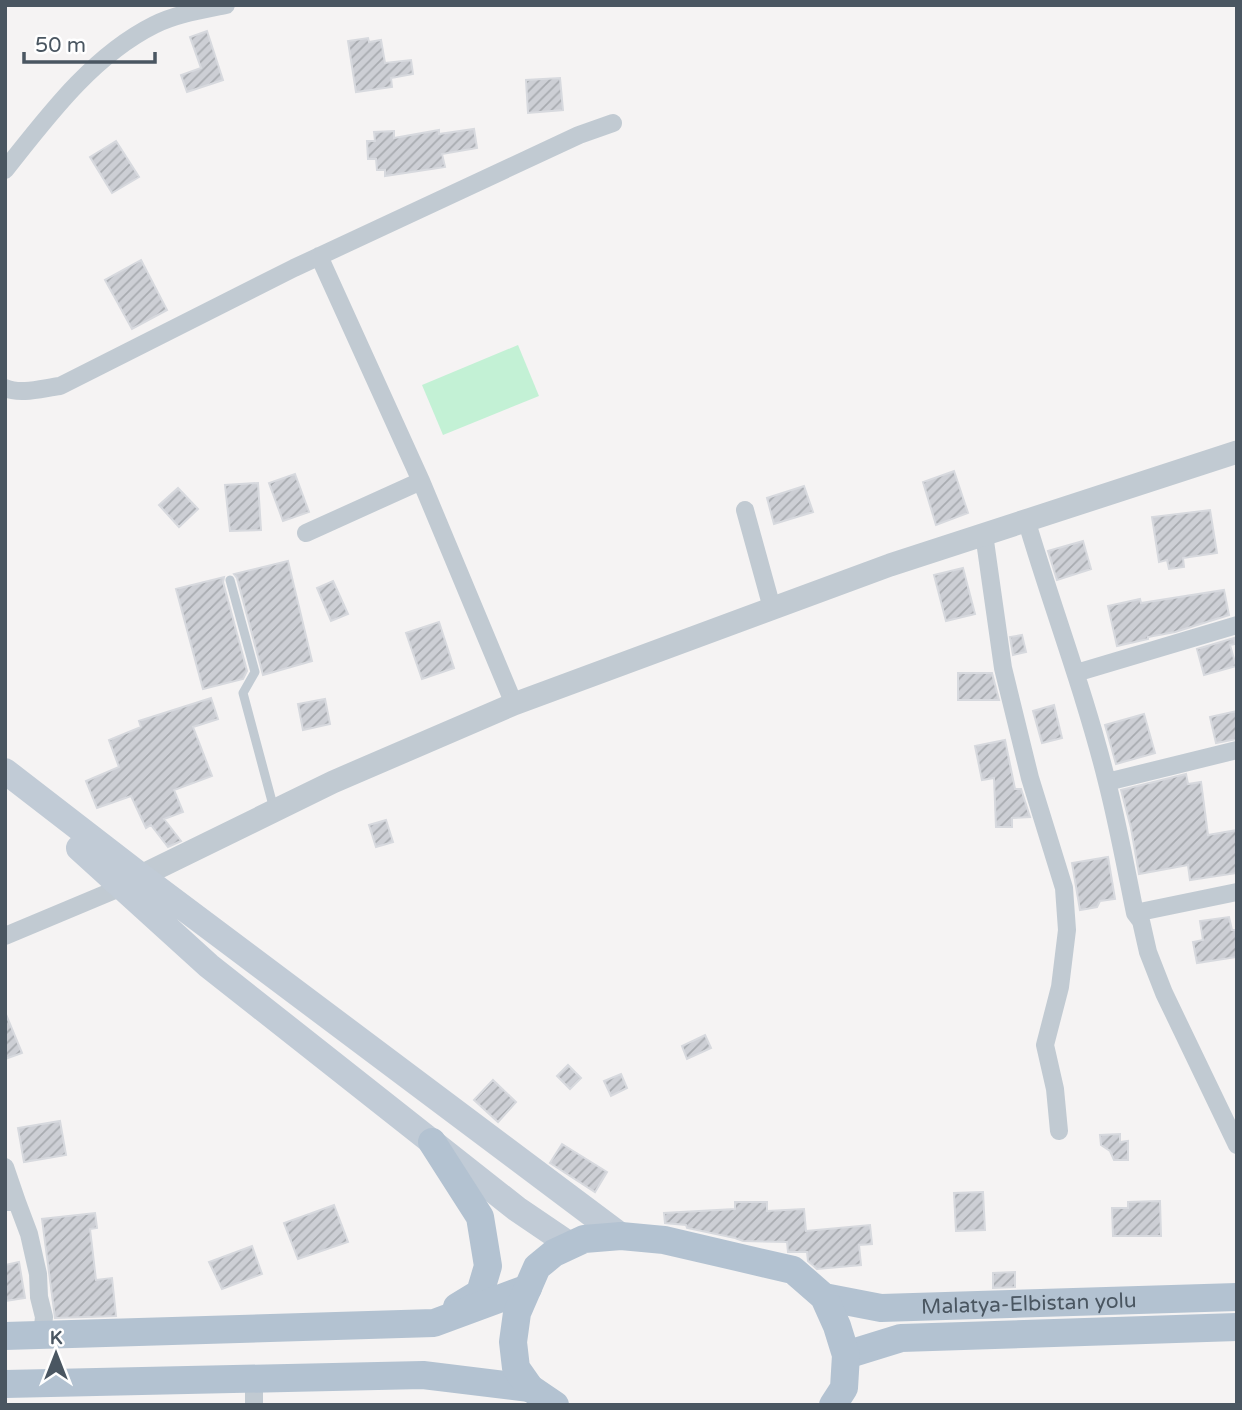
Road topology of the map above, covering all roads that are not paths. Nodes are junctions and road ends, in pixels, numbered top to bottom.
1 (226, 5) edge
2 (613, 123) dead end
3 (5, 170) edge
4 (319, 256) junction
5 (5, 388) edge
6 (1237, 452) edge
7 (421, 481) junction
8 (745, 510) dead end
9 (1026, 519) junction
10 (306, 533) dead end
11 (984, 534) junction
12 (230, 580) dead end
13 (772, 608) junction
14 (1237, 625) edge
15 (1076, 673) junction
16 (514, 704) junction
17 (1237, 750) edge
18 (5, 771) edge
19 (5, 781) edge
20 (1107, 782) junction
21 (274, 810) junction
22 (132, 882) junction
23 (1237, 892) edge
24 (1135, 913) junction
25 (5, 936) edge
26 (1059, 1131) dead end
27 (432, 1142) junction
28 (1237, 1145) edge
29 (5, 1167) edge
30 (11, 1202) edge
31 (621, 1236) junction
32 (570, 1245) junction
33 (528, 1288) junction
34 (824, 1297) junction
35 (1237, 1297) edge
36 (434, 1323) junction
37 (1237, 1327) edge
38 (42, 1335) junction
39 (5, 1336) edge
40 (846, 1355) junction
41 (5, 1384) edge
42 (530, 1388) junction
43 (254, 1392) edge
44 (837, 1402) edge
45 (555, 1405) edge

1 - 3 street
2 - 4 street
4 - 5 street
4 - 7 street
6 - 9 street
7 - 10 street
7 - 16 street
8 - 13 street
9 - 11 street
9 - 15 street
11 - 13 street
11 - 26 street
12 - 21 lane
13 - 16 street
14 - 15 street
15 - 20 street
16 - 21 street
17 - 20 street
18 - 22 main road
19 - 22 main road
20 - 24 street
21 - 22 street
22 - 25 street
22 - 27 main road
22 - 31 main road
23 - 24 street
24 - 28 street
27 - 32 main road
27 - 36 main road
29 - 30 street
30 - 38 street
31 - 32 main road
31 - 34 main road
32 - 33 main road
33 - 36 main road
33 - 42 main road
34 - 35 main road, Malatya-Elbistan yolu
34 - 40 main road
36 - 38 main road
37 - 40 main road, Malatya-Elbistan yolu
38 - 39 main road
40 - 44 main road
41 - 43 main road
42 - 43 main road
42 - 45 main road

